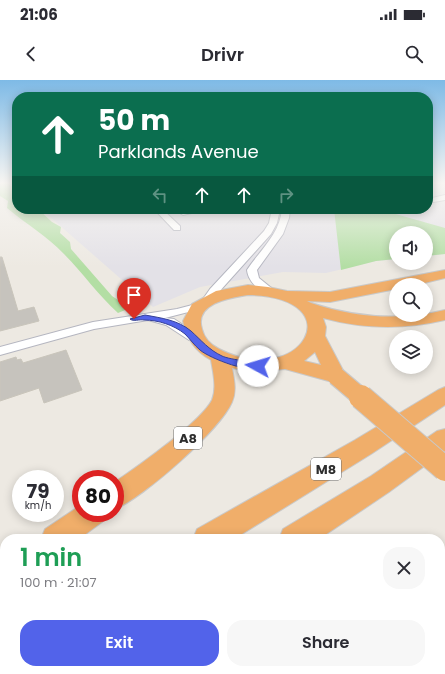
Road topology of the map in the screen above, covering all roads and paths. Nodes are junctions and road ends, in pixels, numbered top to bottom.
1 (162, 214) edge
2 (275, 214) edge
3 (285, 214) edge
4 (177, 228) dead end
5 (445, 274) edge
6 (428, 278) edge
7 (389, 286) edge
8 (276, 293) junction
9 (205, 302) junction
10 (306, 307) junction
11 (445, 315) edge
12 (145, 317) junction
13 (193, 337) junction
14 (317, 338) junction
15 (0, 351) edge
16 (220, 358) junction
17 (284, 362) junction
18 (336, 376) junction
19 (445, 395) edge
20 (445, 438) edge
21 (445, 469) edge
22 (124, 490) edge
23 (79, 522) edge
24 (62, 534) edge
25 (216, 534) edge
26 (302, 534) edge

1 - 4 street
2 - 9 street
3 - 8 street
5 - 6 highway
7 - 8 highway
8 - 9 highway
8 - 10 highway
9 - 12 street
9 - 13 highway
10 - 11 highway
10 - 14 highway
12 - 13 street
12 - 15 street
13 - 16 highway
14 - 17 highway
14 - 18 highway
16 - 17 highway
16 - 22 highway, A8
17 - 18 highway
18 - 21 highway, bridge
19 - 25 highway, M8
20 - 26 highway
23 - 24 highway

